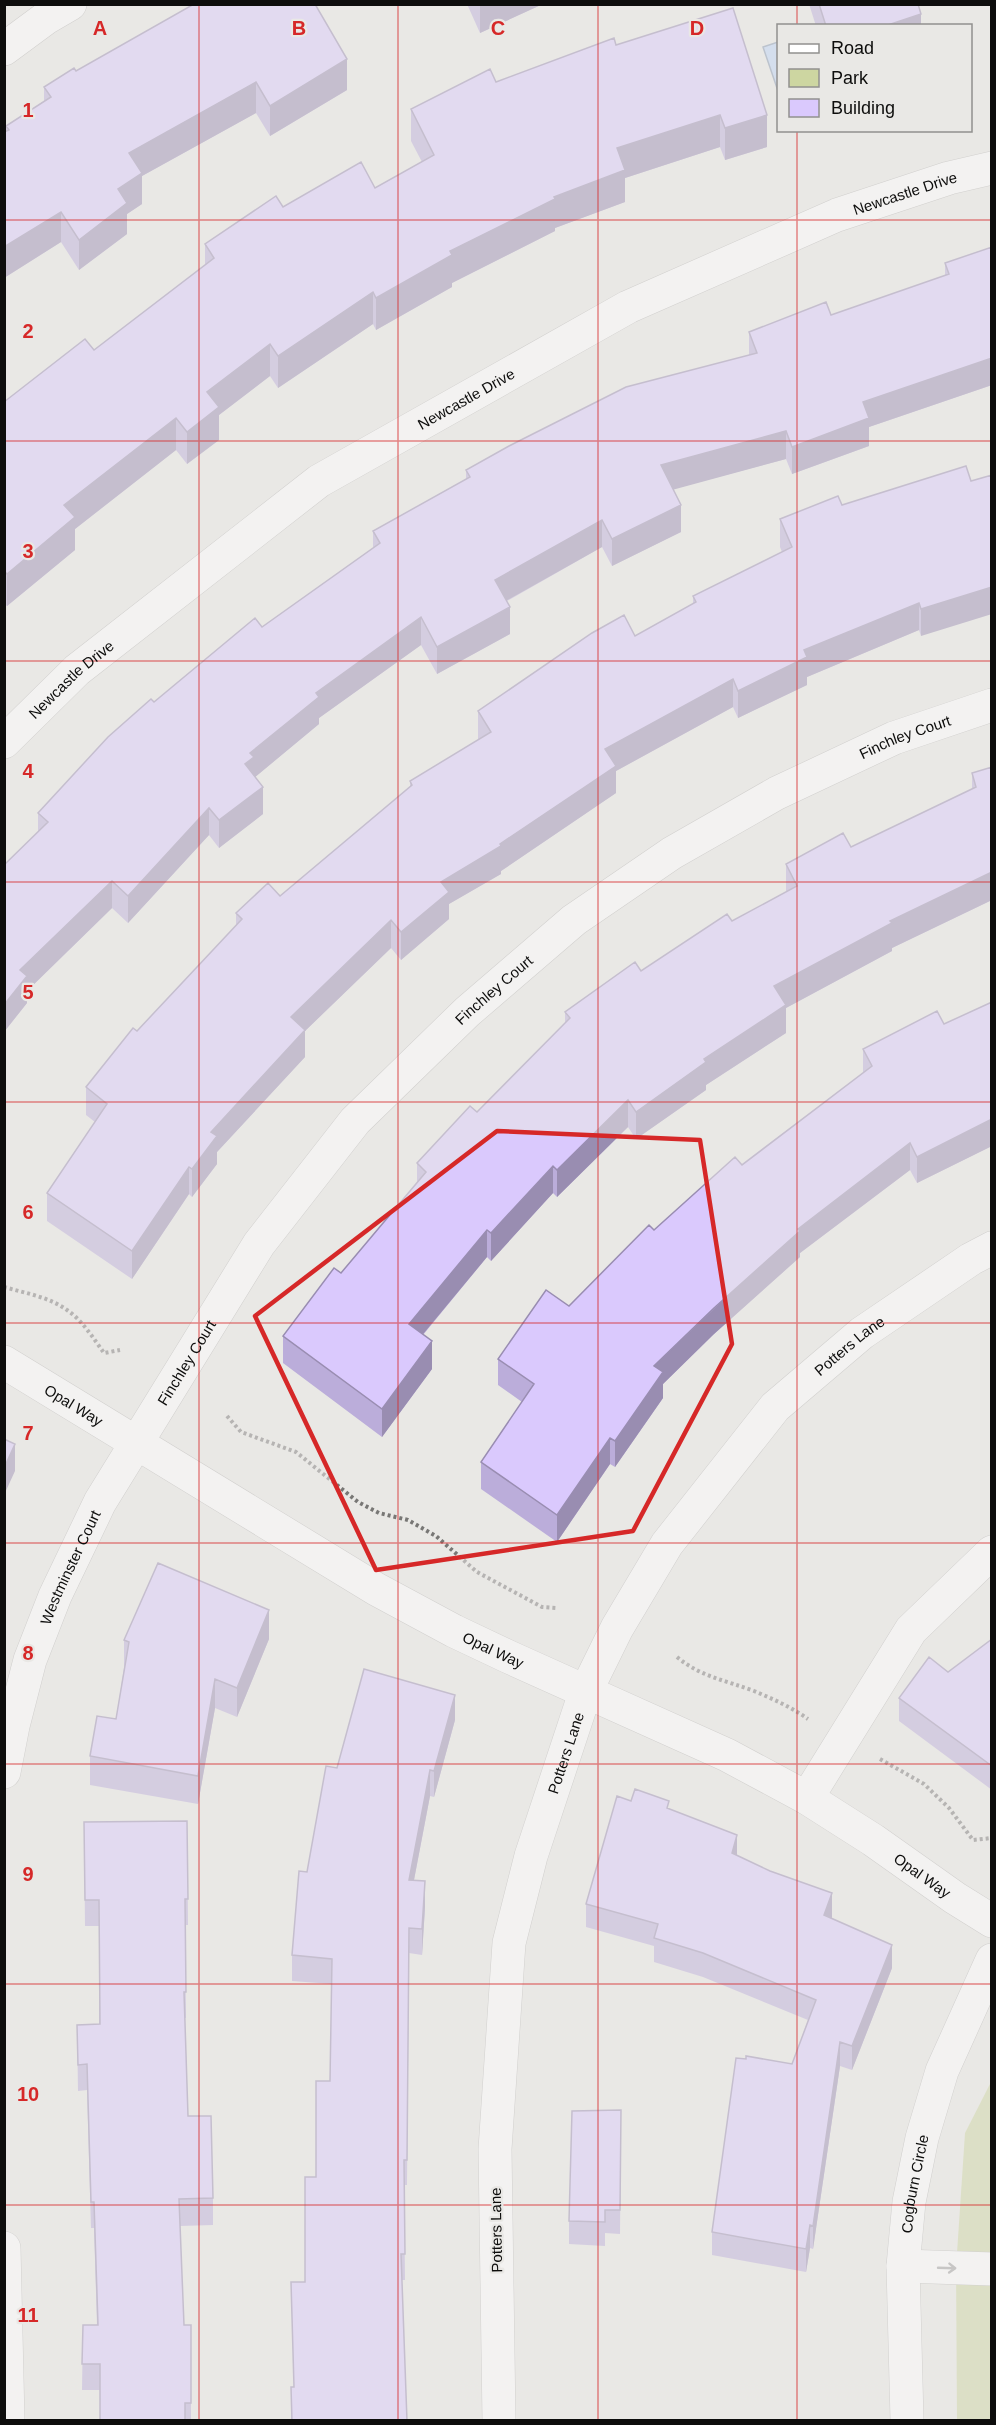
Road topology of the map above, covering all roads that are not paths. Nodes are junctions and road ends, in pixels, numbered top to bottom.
1 (70, 4) edge
2 (4, 49) edge
3 (992, 168) edge
4 (992, 705) edge
5 (4, 742) edge
6 (992, 1248) edge
7 (4, 1362) edge
8 (138, 1442) junction
9 (992, 1552) edge
10 (585, 1693) junction
11 (4, 1772) edge
12 (807, 1798) junction
13 (992, 1920) edge
14 (992, 1960) edge
15 (4, 2247) edge
16 (903, 2266) junction
17 (992, 2269) edge
18 (8, 2421) edge
19 (500, 2421) edge
20 (907, 2421) edge

1 - 2 street
3 - 5 street, Newcastle Drive
4 - 8 street, Finchley Court
6 - 10 street, Potters Lane
7 - 8 street, Opal Way
8 - 10 street, Opal Way
8 - 11 street, Westminster Court
9 - 12 street
10 - 12 street, Opal Way
10 - 19 street, Potters Lane
12 - 13 street, Opal Way
14 - 16 street, Cogburn Circle
15 - 18 street
16 -> 17 street
16 - 20 street, Cogburn Circle

